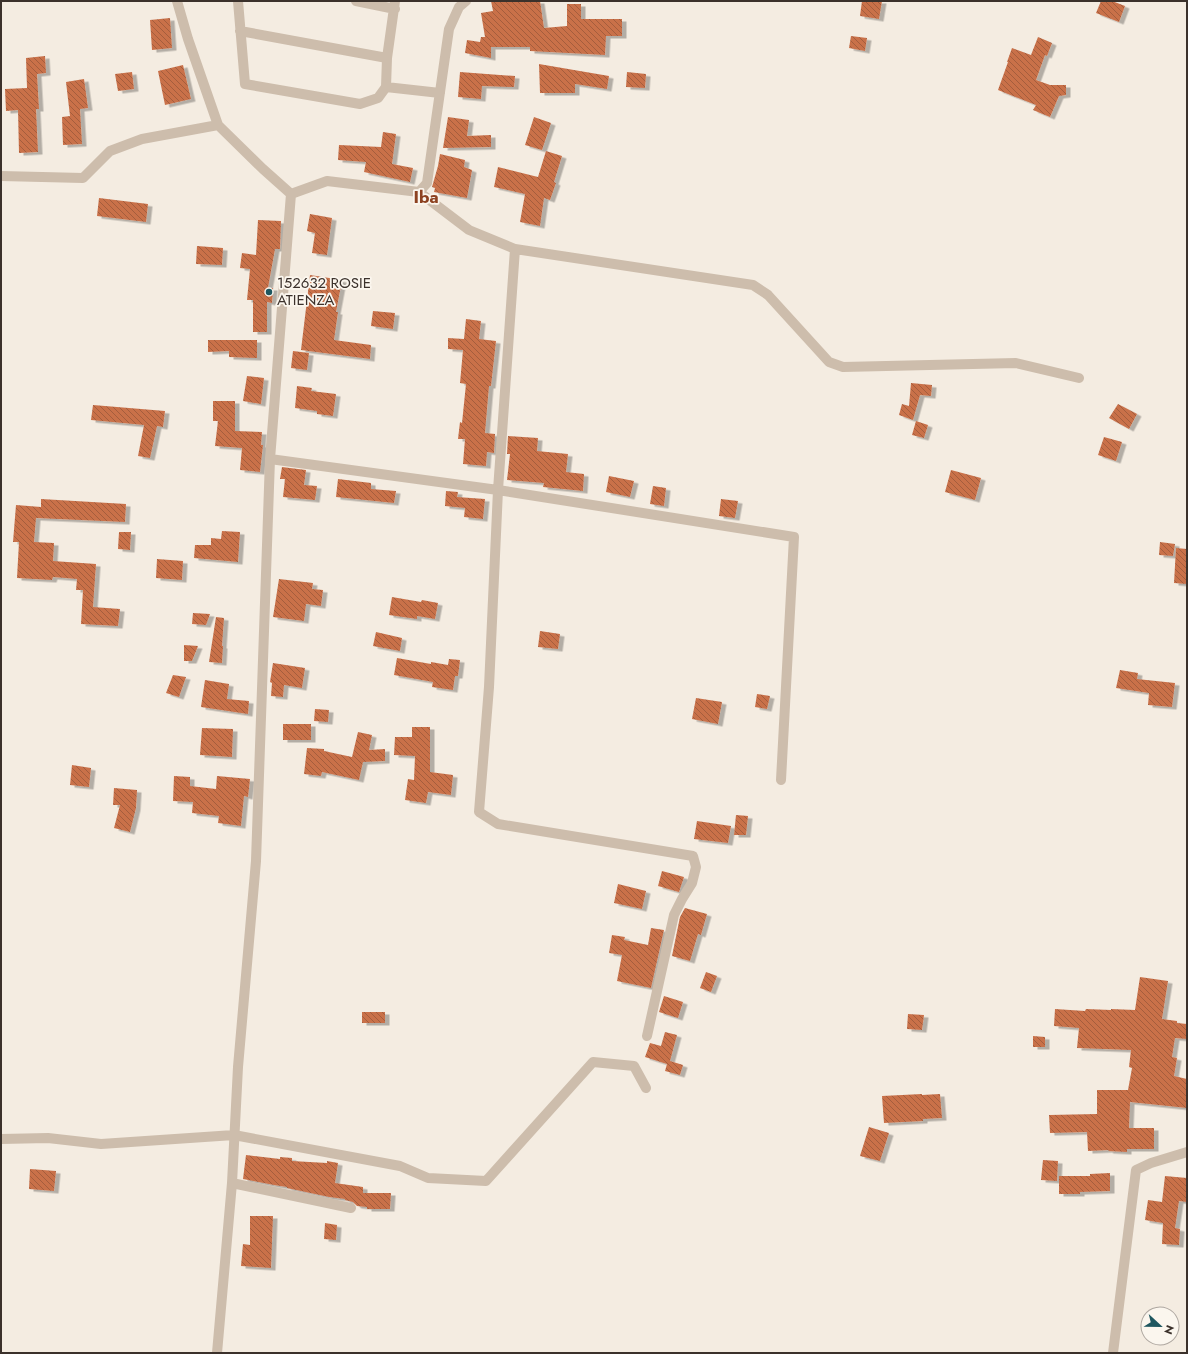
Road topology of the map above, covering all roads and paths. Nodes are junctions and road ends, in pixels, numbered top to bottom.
1 (177, 1) edge
2 (238, 1) edge
3 (356, 1) edge
4 (466, 1) edge
5 (395, 5) edge
6 (240, 31) junction
7 (388, 58) junction
8 (386, 87) junction
9 (440, 93) junction
10 (218, 125) junction
11 (1, 176) edge
12 (419, 192) junction
13 (291, 194) junction
14 (514, 249) junction
15 (1079, 378) dead end
16 (270, 459) junction
17 (498, 490) junction
18 (781, 780) dead end
19 (647, 1036) dead end
20 (646, 1088) dead end
21 (234, 1135) junction
22 (1, 1139) edge
23 (1187, 1152) edge
24 (232, 1183) junction
25 (351, 1208) dead end
26 (217, 1353) edge
27 (1113, 1353) edge

1 - 10 street
2 - 6 street
3 - 5 street
4 - 9 street
5 - 7 street
6 - 7 street
6 - 8 street
7 - 8 street
8 - 9 street
9 - 12 street
10 - 11 street
10 - 13 street
12 - 13 street
12 - 14 street
13 - 16 street
14 - 15 street
14 - 17 street
16 - 17 street
16 - 21 street
17 - 18 street
17 - 19 street
20 - 21 street
21 - 22 street
21 - 24 street
23 - 27 street
24 - 25 street
24 - 26 street

